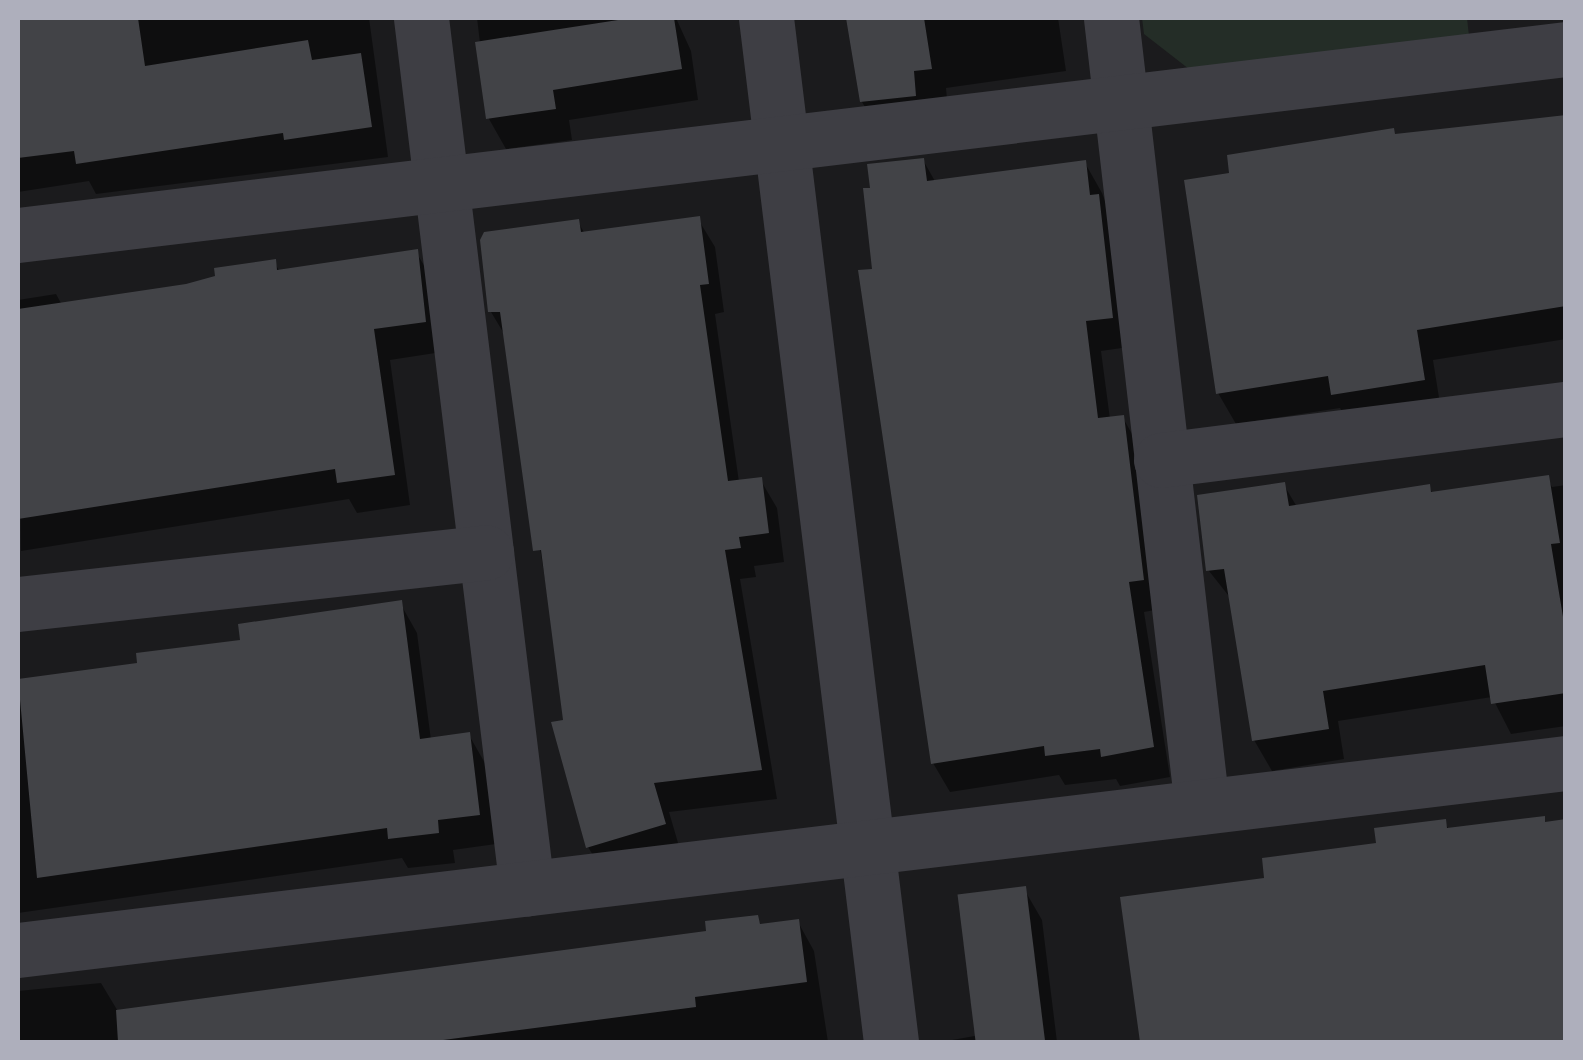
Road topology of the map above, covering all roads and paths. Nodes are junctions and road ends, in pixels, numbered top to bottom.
1 (422, 18) edge
2 (766, 18) edge
3 (1112, 18) edge
4 (1566, 49) edge
5 (1120, 102) junction
6 (782, 143) junction
7 (440, 184) junction
8 (18, 235) edge
9 (1566, 409) edge
10 (1161, 460) junction
11 (486, 552) junction
12 (18, 604) edge
13 (1566, 763) edge
14 (1202, 807) junction
15 (867, 847) junction
16 (527, 888) junction
17 (18, 950) edge
18 (891, 1042) edge

1 - 7 street
2 - 6 street
3 - 5 street
4 - 5 street
5 - 6 street
5 - 10 street
6 - 7 street
6 - 15 street
7 - 8 street
7 - 11 street
9 - 10 street
10 - 14 street
11 - 12 street
11 - 16 street
13 - 14 street
14 - 15 street
15 - 16 street
15 - 18 street
16 - 17 street

